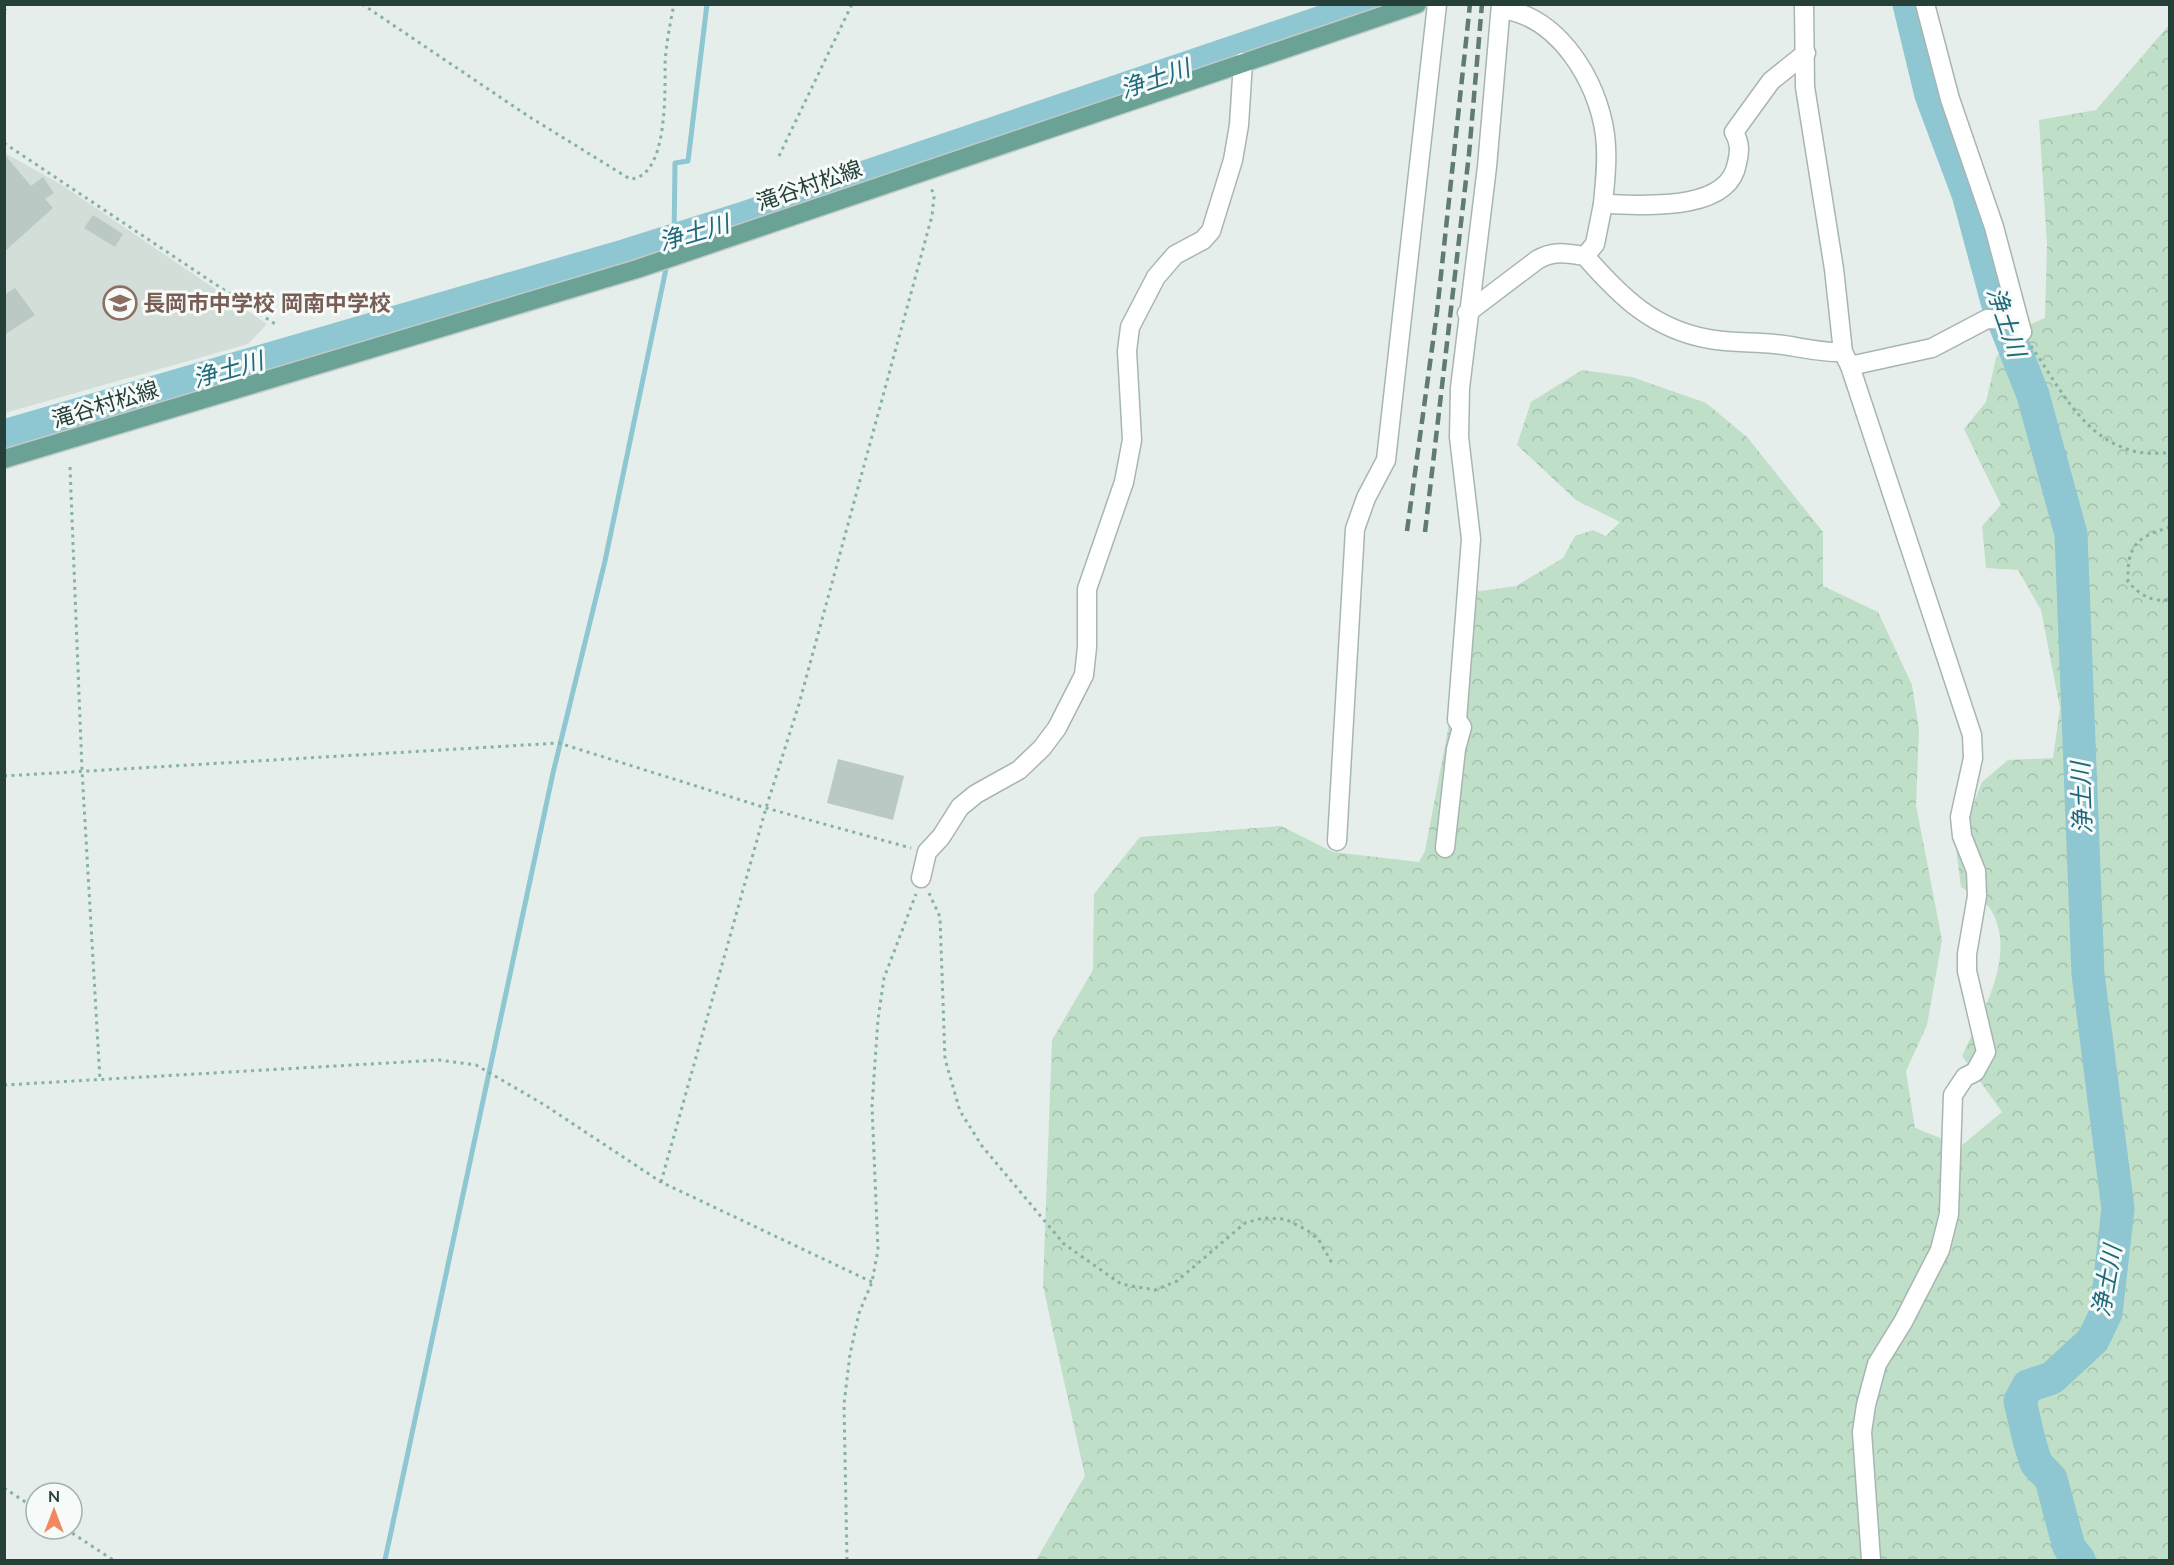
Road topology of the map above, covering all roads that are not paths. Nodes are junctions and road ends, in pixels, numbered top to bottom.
1 (1417, 4) edge
2 (1437, 4) edge
3 (1804, 4) edge
4 (1925, 4) edge
5 (1501, 7) edge
6 (1806, 53) junction
7 (1243, 62) junction
8 (1603, 204) junction
9 (1585, 256) junction
10 (1467, 313) junction
11 (1846, 359) junction
12 (4, 459) edge
13 (1337, 841) dead end
14 (1445, 848) dead end
15 (921, 878) road end
16 (1871, 1560) edge

1 - 7 main road, 滝谷村松線
2 - 13 street
3 - 6 street
4 - 11 street
5 - 8 street
5 - 10 street
6 - 8 street
6 - 11 street
7 - 12 main road, 滝谷村松線
7 - 15 street
8 - 9 street
9 - 10 street
9 - 11 street
10 - 14 street
11 - 16 street

